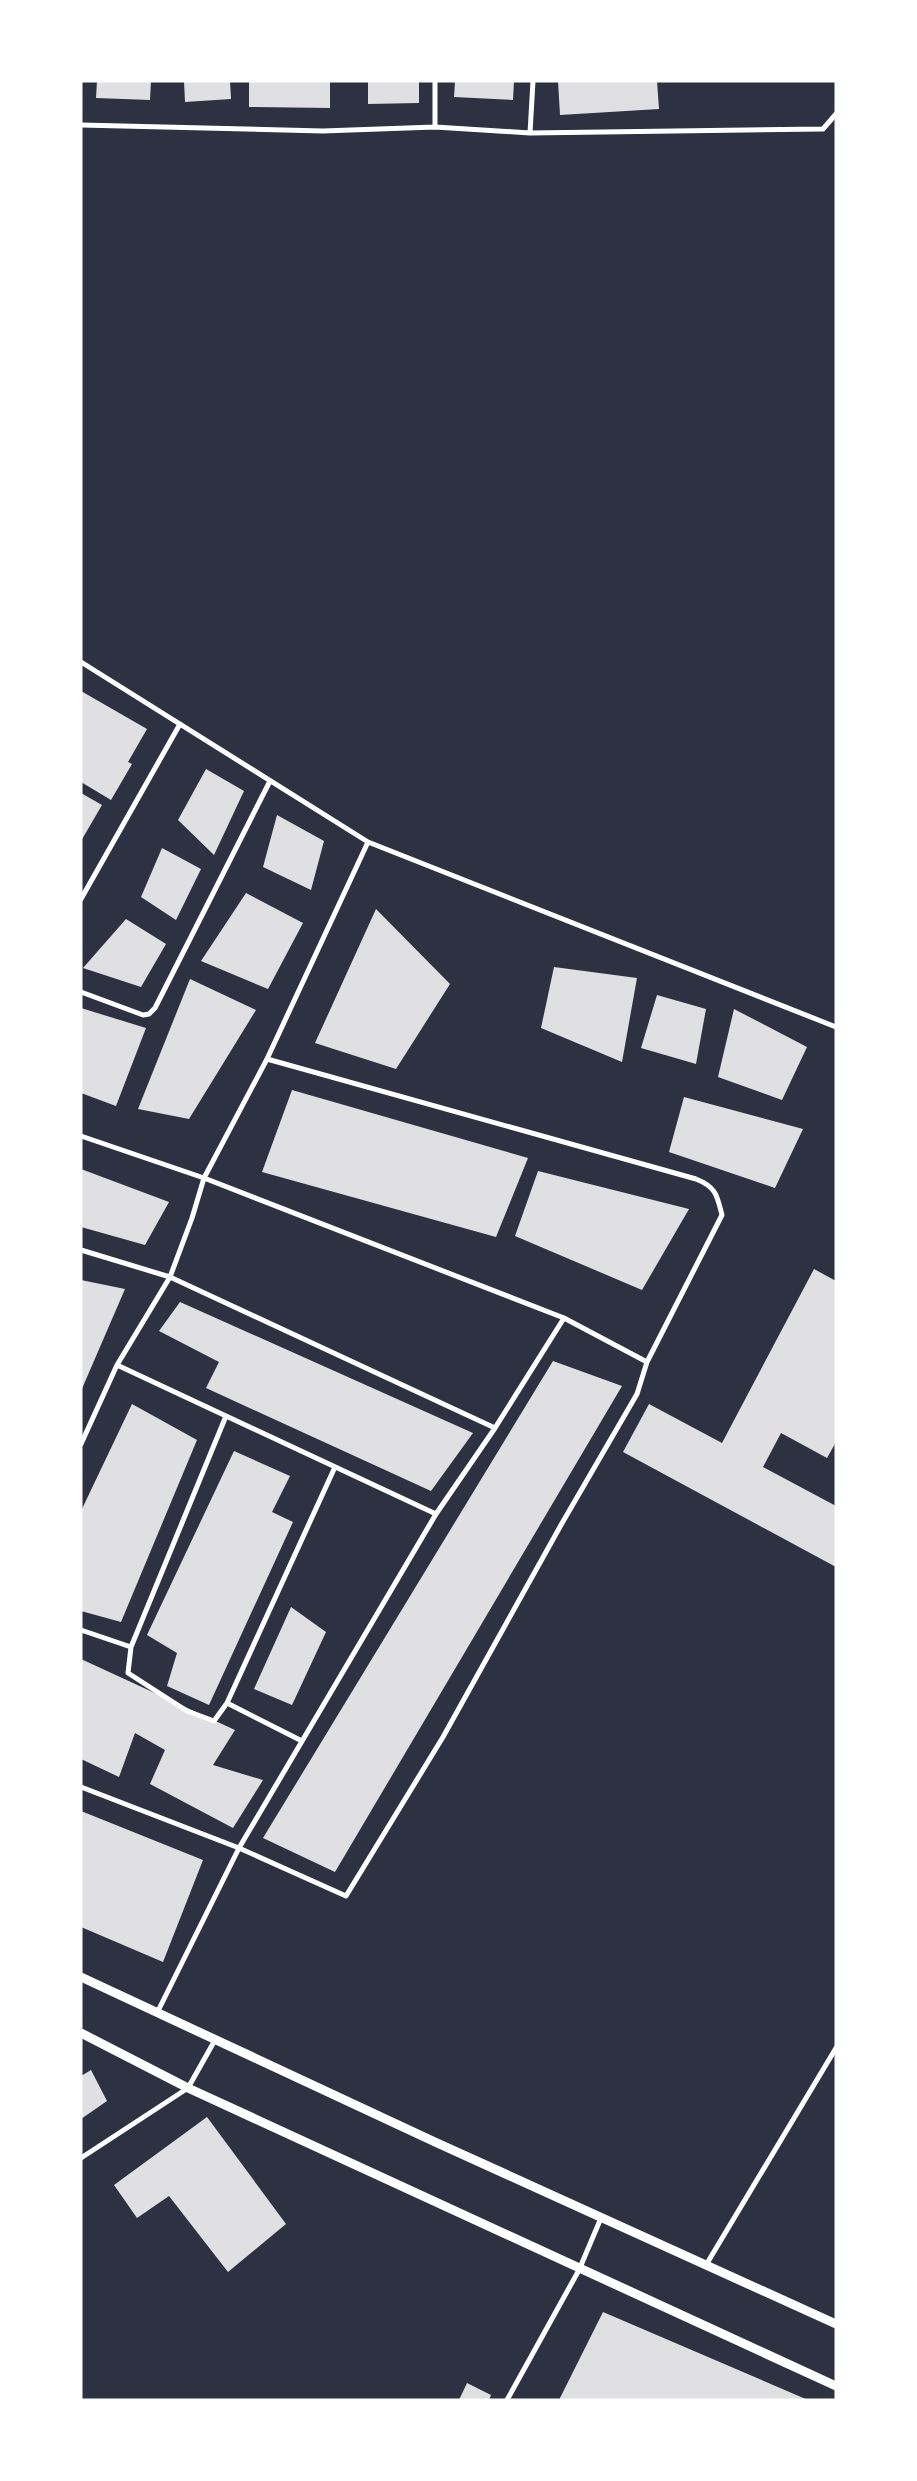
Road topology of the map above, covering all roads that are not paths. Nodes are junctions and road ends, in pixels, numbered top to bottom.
1 (435, 81) edge
2 (533, 81) edge
3 (836, 114) edge
4 (81, 125) edge
5 (435, 127) junction
6 (530, 133) junction
7 (81, 662) edge
8 (180, 724) junction
9 (270, 781) junction
10 (368, 842) junction
11 (81, 899) edge
12 (81, 992) edge
13 (836, 1027) edge
14 (267, 1059) junction
15 (81, 1136) edge
16 (204, 1178) junction
17 (81, 1250) edge
18 (170, 1277) junction
19 (564, 1318) junction
20 (647, 1362) junction
21 (117, 1365) junction
22 (226, 1416) junction
23 (495, 1428) junction
24 (81, 1444) edge
25 (335, 1467) junction
26 (436, 1514) junction
27 (81, 1630) edge
28 (131, 1647) junction
29 (227, 1703) junction
30 (302, 1741) junction
31 (81, 1787) edge
32 (239, 1848) junction
33 (81, 1977) edge
34 (158, 2013) junction
35 (81, 2033) edge
36 (215, 2040) junction
37 (836, 2048) edge
38 (188, 2088) junction
39 (81, 2158) edge
40 (601, 2218) junction
41 (706, 2265) junction
42 (579, 2270) junction
43 (836, 2324) edge
44 (836, 2386) edge
45 (507, 2400) edge

1 - 5 street
2 - 6 street
3 - 6 street
4 - 5 street
5 - 6 street
7 - 8 street
8 - 9 street
8 - 11 street
9 - 10 street
9 - 12 street
10 - 13 street
10 - 14 street
14 - 16 street
14 - 20 street
15 - 16 street
16 - 18 street
16 - 19 street
17 - 18 street
18 - 21 street
18 - 23 street
19 - 20 street
19 - 23 street
20 - 32 street
21 - 22 street
21 - 24 street
22 - 25 street
22 - 28 street
23 - 26 street
25 - 26 street
25 - 29 street
26 - 30 street
27 - 28 street
28 - 29 street
29 - 30 street
30 - 32 street
31 - 32 street
32 - 34 street
33 - 34 street
34 - 36 street
35 - 38 street
36 - 38 street
36 - 40 street
37 - 41 street
38 - 39 street
38 - 42 street
40 - 41 street
40 - 42 street
41 - 43 street
42 - 44 street
42 - 45 street

